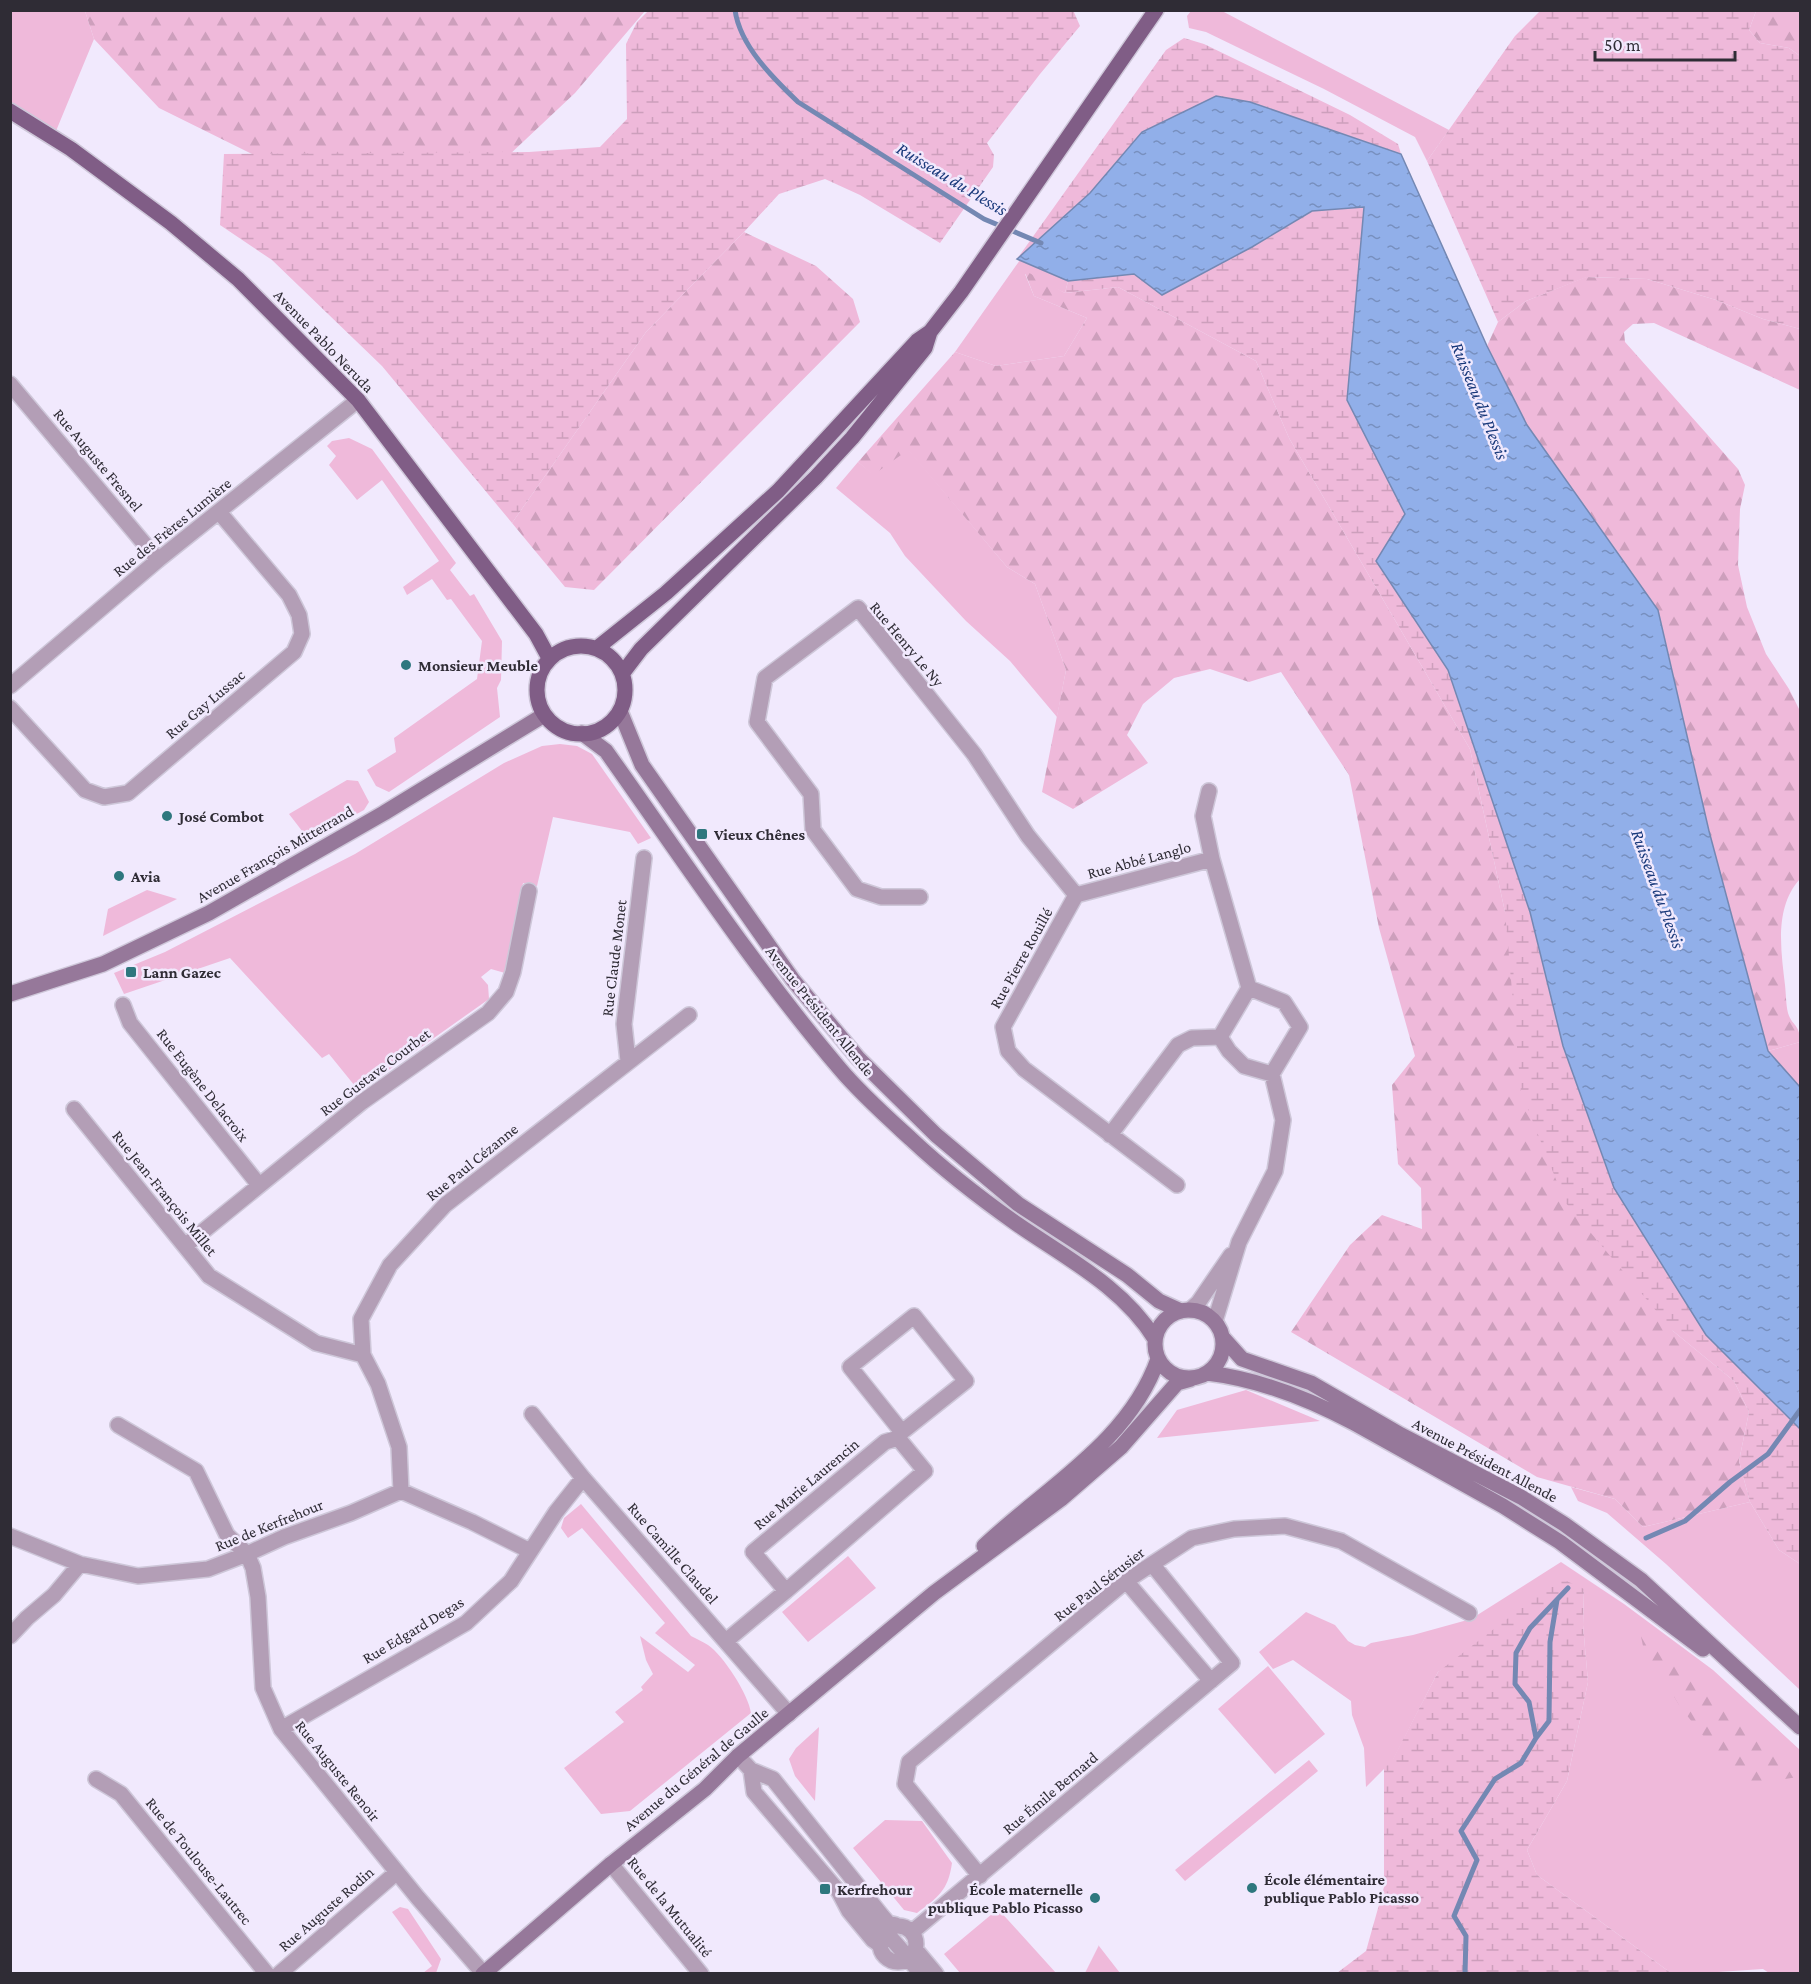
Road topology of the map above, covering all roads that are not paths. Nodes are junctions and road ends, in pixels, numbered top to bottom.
1 (1156, 10) edge
2 (10, 111) edge
3 (930, 332) junction
4 (10, 384) edge
5 (358, 400) junction
6 (219, 512) junction
7 (158, 560) junction
8 (597, 648) junction
9 (549, 658) junction
10 (622, 674) junction
11 (10, 686) edge
12 (10, 708) edge
13 (620, 711) junction
14 (544, 715) junction
15 (582, 733) junction
16 (1209, 791) dead end
17 (644, 858) dead end
18 (1212, 859) junction
19 (529, 891) dead end
20 (1076, 895) junction
21 (920, 897) dead end
22 (1249, 988) junction
23 (10, 994) edge
24 (123, 1005) dead end
25 (688, 1015) dead end
26 (1220, 1036) junction
27 (628, 1061) junction
28 (1272, 1074) junction
29 (74, 1109) dead end
30 (1110, 1135) junction
31 (259, 1185) junction
32 (1177, 1185) dead end
33 (1239, 1242) junction
34 (185, 1246) junction
35 (1185, 1310) junction
36 (1215, 1320) junction
37 (1155, 1339) junction
38 (1224, 1340) junction
39 (363, 1355) junction
40 (1158, 1359) junction
41 (1207, 1373) junction
42 (1191, 1379) junction
43 (532, 1414) dead end
44 (118, 1425) dead end
45 (900, 1435) junction
46 (583, 1478) junction
47 (401, 1491) junction
48 (10, 1536) edge
49 (530, 1551) junction
50 (247, 1554) junction
51 (80, 1564) junction
52 (1152, 1564) junction
53 (1126, 1581) junction
54 (786, 1592) junction
55 (934, 1593) junction
56 (1469, 1613) dead end
57 (10, 1636) edge
58 (726, 1641) junction
59 (1211, 1680) junction
60 (1764, 1693) junction
61 (789, 1714) junction
62 (1800, 1727) edge
63 (280, 1729) junction
64 (738, 1756) junction
65 (751, 1770) junction
66 (96, 1779) dead end
67 (611, 1864) junction
68 (397, 1872) junction
69 (980, 1876) junction
70 (838, 1892) junction
71 (865, 1895) junction
72 (884, 1931) junction
73 (912, 1932) junction
74 (912, 1965) edge
75 (483, 1973) edge
76 (267, 1974) edge
77 (279, 1974) edge
78 (701, 1974) edge
79 (936, 1974) edge

1 - 3 main road
2 - 5 main road, Avenue Pablo Neruda
3 - 8 main road
3 - 10 main road
4 - 7 street, Rue Auguste Fresnel
5 - 6 street, Rue des Frères Lumière
5 - 9 main road, Avenue Pablo Neruda
6 - 7 street, Rue des Frères Lumière
6 - 12 street, Rue Gay Lussac
7 - 11 street, Rue des Frères Lumière
8 - 9 main road
8 - 10 main road
9 - 14 main road
10 - 13 main road
13 - 15 main road
13 - 35 main road, Avenue Président Allende
14 - 15 main road
14 - 23 main road, Avenue François Mitterrand
15 - 37 main road, Avenue Président Allende
16 - 18 street, Rue Abbé Langlo
17 - 27 street, Rue Claude Monet
18 - 20 street, Rue Abbé Langlo
18 - 22 street, Rue Abbé Langlo
19 - 31 street, Rue Gustave Courbet
20 - 21 street, Rue Henry Le Ny
20 - 30 street, Rue Pierre Rouillé
22 - 26 street
22 - 28 street
24 - 31 street, Rue Eugène Delacroix
25 - 27 street, Rue Paul Cézanne
26 - 28 street
26 - 30 street
27 - 39 street, Rue Paul Cézanne
28 - 33 street
29 - 34 street, Rue Jean-François Millet
30 - 32 street, Rue Pierre Rouillé
31 - 34 street, Rue Gustave Courbet
33 - 35 street
33 - 36 street
34 - 39 street, Rue Jean-François Millet
35 - 36 main road
35 - 37 main road
36 - 38 main road
37 - 40 main road
38 - 41 main road
38 - 60 main road, Avenue Président Allende
39 - 47 street, Rue Paul Cézanne
40 - 42 main road
40 - 55 main road, Avenue du Général de Gaulle
41 - 42 main road
41 - 60 main road, Avenue Président Allende
42 - 55 main road, Avenue du Général de Gaulle
43 - 46 street, Rue Camille Claudel
44 - 50 street
45 - 45 street, Rue Marie Laurencin
45 - 54 street, Rue Marie Laurencin
45 - 54 street, Rue Marie Laurencin
46 - 49 street, Rue Edgard Degas
46 - 58 street, Rue Camille Claudel
47 - 49 street
47 - 50 street, Rue de Kerfrehour
48 - 51 street, Rue de Kerfrehour
49 - 63 street, Rue Edgard Degas
50 - 51 street, Rue de Kerfrehour
50 - 63 street, Rue Auguste Renoir
51 - 57 street
52 - 53 street, Rue Paul Sérusier
52 - 56 street, Rue Paul Sérusier
52 - 59 street, Rue Émile Bernard
53 - 59 street
53 - 69 street, Rue Paul Sérusier
54 - 58 street, Rue Marie Laurencin
55 - 61 main road, Avenue du Général de Gaulle
58 - 61 street, Rue Camille Claudel
59 - 69 street, Rue Émile Bernard
60 - 62 main road, Avenue Président Allende
61 - 64 main road, Avenue du Général de Gaulle
63 - 68 street, Rue Auguste Renoir
64 - 65 street
64 - 67 main road, Avenue du Général de Gaulle
65 - 70 street
65 - 71 street
66 - 76 street, Rue de Toulouse-Lautrec
67 - 75 main road, Avenue du Général de Gaulle
67 - 78 street, Rue de la Mutualité
68 - 75 street, Rue Auguste Renoir
68 - 77 street, Rue Auguste Rodin
69 - 73 street, Rue Émile Bernard
70 - 72 street
70 - 72 street
71 - 72 street
71 - 72 street
72 - 73 street
72 - 74 street
73 - 74 street
74 - 79 street

